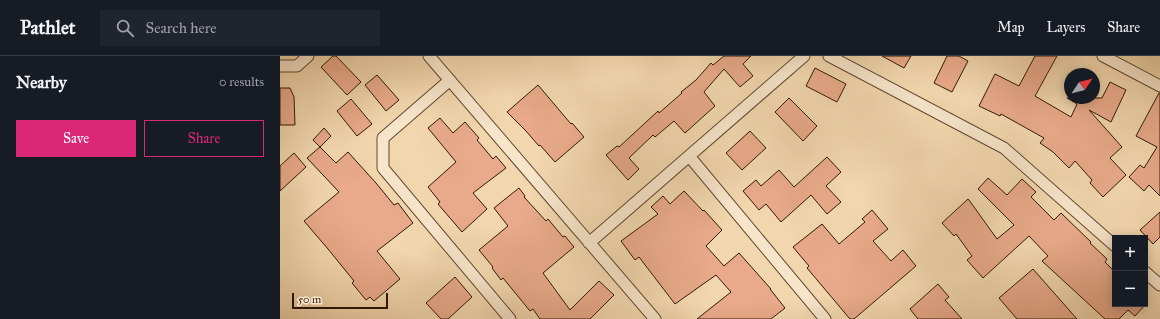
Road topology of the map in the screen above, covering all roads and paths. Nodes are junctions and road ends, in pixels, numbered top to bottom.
1 (308, 56) edge
2 (429, 56) edge
3 (804, 56) edge
4 (829, 56) edge
5 (1103, 56) edge
6 (280, 66) edge
7 (450, 80) junction
8 (1160, 86) edge
9 (689, 156) junction
10 (589, 243) junction
11 (1112, 243) edge
12 (1148, 275) edge
13 (1160, 285) edge
14 (510, 319) edge
15 (655, 319) edge
16 (825, 319) edge

1 - 6 street
2 - 7 street
3 - 9 street
4 - 11 street
5 - 8 street
7 - 10 street
7 - 14 street
9 - 10 street
9 - 16 street
10 - 15 street
12 - 13 street

